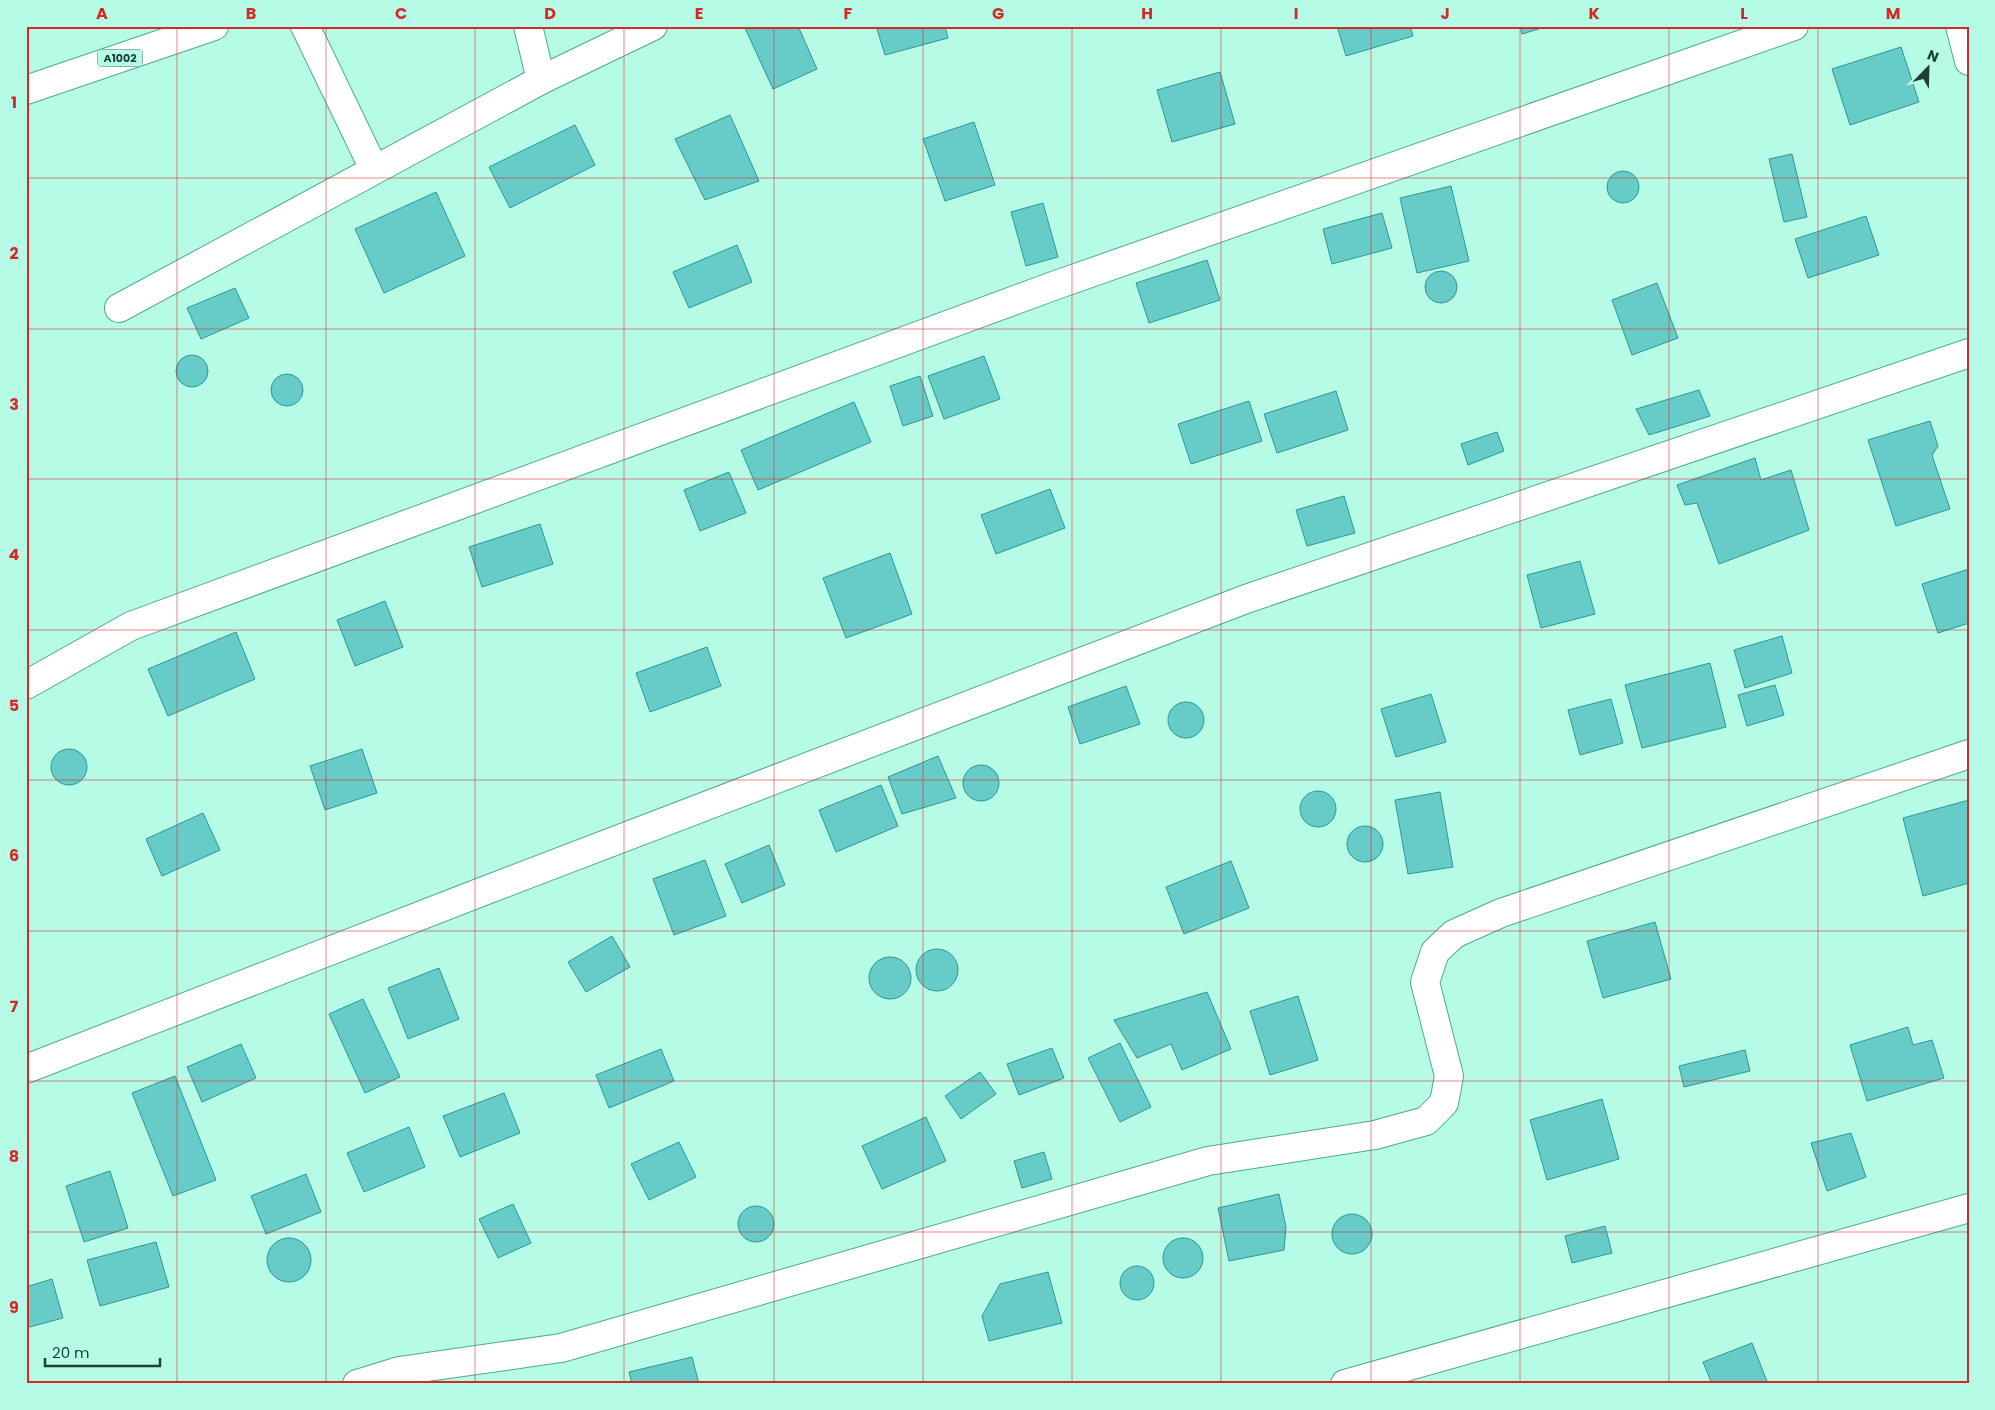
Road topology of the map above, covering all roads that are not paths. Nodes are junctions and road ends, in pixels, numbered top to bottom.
1 (214, 26) edge
2 (305, 26) edge
3 (528, 26) edge
4 (653, 26) edge
5 (1794, 26) edge
6 (1960, 26) edge
7 (1969, 61) edge
8 (541, 80) junction
9 (26, 90) edge
10 (374, 170) junction
11 (119, 308) dead end
12 (1969, 353) edge
13 (26, 685) edge
14 (1969, 754) edge
15 (26, 1069) edge
16 (1969, 1208) edge
17 (358, 1384) edge
18 (1345, 1384) edge

1 - 9 main road, A1002
2 - 10 main road
3 - 8 main road
4 - 8 main road
5 - 13 main road
6 - 7 main road
8 - 10 main road
10 - 11 main road
12 - 15 main road
14 - 17 main road
16 - 18 main road

